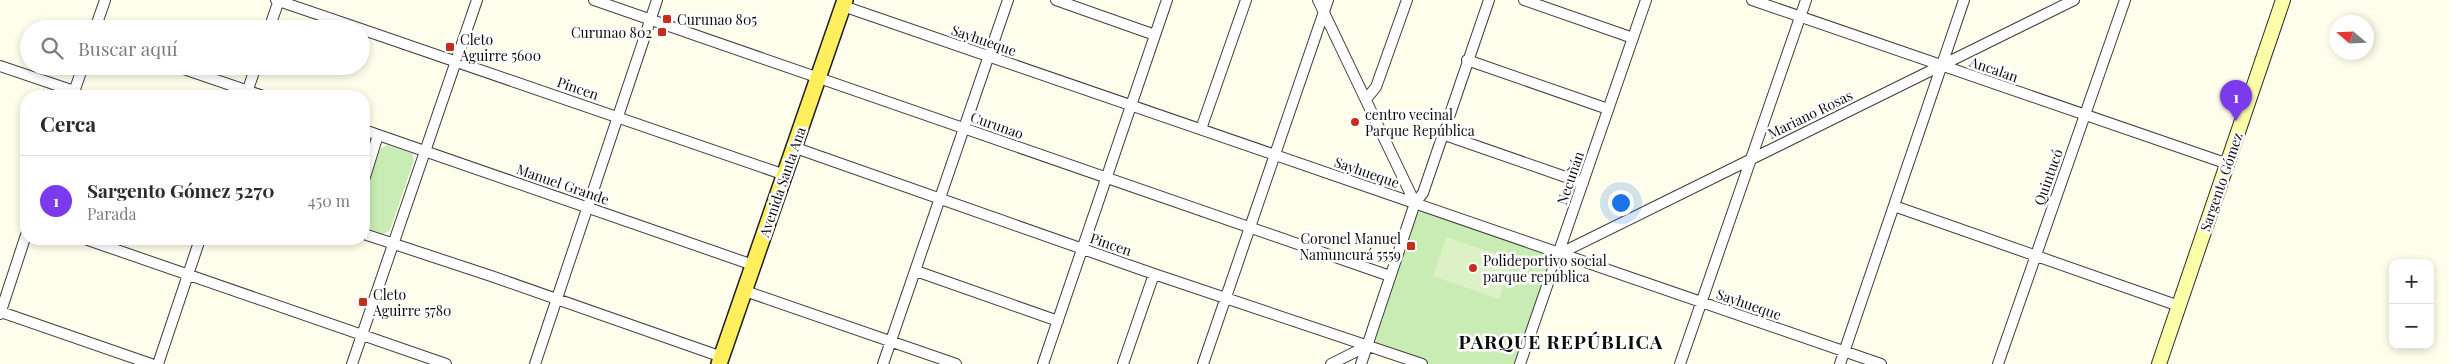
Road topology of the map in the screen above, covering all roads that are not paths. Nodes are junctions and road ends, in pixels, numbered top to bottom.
1 (105, 0) edge
2 (278, 0) edge
3 (477, 0) edge
4 (594, 0) edge
5 (657, 0) edge
6 (1008, 0) edge
7 (1056, 0) edge
8 (1168, 0) edge
9 (1246, 0) edge
10 (1318, 0) edge
11 (1328, 0) edge
12 (1407, 0) edge
13 (1489, 0) edge
14 (1524, 0) edge
15 (1646, 0) edge
16 (1752, 0) edge
17 (1806, 0) edge
18 (1964, 0) edge
19 (2074, 0) edge
20 (2125, 0) edge
21 (2284, 0) edge
22 (844, 3) edge
23 (1324, 13) junction
24 (1800, 17) junction
25 (651, 19) junction
26 (98, 20) edge
27 (272, 20) edge
28 (335, 20) edge
29 (370, 32) edge
30 (1155, 34) junction
31 (1633, 38) junction
32 (990, 57) junction
33 (1467, 60) junction
34 (456, 61) junction
35 (0, 66) edge
36 (1941, 66) junction
37 (20, 74) edge
38 (24, 75) edge
39 (80, 75) edge
40 (198, 75) edge
41 (253, 75) edge
42 (818, 78) junction
43 (63, 90) edge
44 (75, 90) edge
45 (237, 90) edge
46 (248, 90) edge
47 (1366, 98) junction
48 (1131, 105) junction
49 (1608, 109) junction
50 (2085, 114) junction
51 (618, 117) junction
52 (965, 128) junction
53 (1202, 129) junction
54 (370, 133) edge
55 (1442, 134) junction
56 (378, 136) junction
57 (793, 147) junction
58 (425, 150) junction
59 (1275, 155) junction
60 (1751, 158) junction
61 (370, 161) edge
62 (2228, 164) junction
63 (784, 174) junction
64 (1107, 177) junction
65 (1583, 182) junction
66 (941, 200) junction
67 (1415, 203) junction
68 (1894, 206) junction
69 (587, 207) junction
70 (1251, 227) junction
71 (370, 236) edge
72 (393, 244) junction
73 (23, 245) edge
74 (102, 245) edge
75 (198, 245) edge
76 (1083, 249) junction
77 (1559, 254) junction
78 (2035, 254) junction
79 (753, 265) junction
80 (916, 271) junction
81 (1154, 274) junction
82 (188, 275) junction
83 (1390, 276) junction
84 (745, 291) junction
85 (1226, 298) junction
86 (556, 300) junction
87 (1702, 303) junction
88 (2179, 306) junction
89 (0, 313) edge
90 (1058, 320) junction
91 (362, 335) junction
92 (891, 342) junction
93 (1367, 346) junction
94 (1845, 352) junction
95 (722, 362) edge
96 (151, 364) edge
97 (158, 364) edge
98 (352, 364) edge
99 (446, 364) edge
100 (534, 364) edge
101 (883, 364) edge
102 (956, 364) edge
103 (1043, 364) edge
104 (1123, 364) edge
105 (1203, 364) edge
106 (1330, 364) edge
107 (1361, 364) edge
108 (1422, 364) edge
109 (1520, 364) edge
110 (1680, 364) edge
111 (1840, 364) edge
112 (1881, 364) edge
113 (1998, 364) edge
114 (2159, 364) edge

1 - 26 street
2 - 27 street
2 - 28 street, Pincen
3 - 34 street
4 - 25 street, Curunao
5 - 25 street
6 - 32 street
7 - 30 street
8 - 30 street
9 - 53 street
10 - 23 street
11 - 23 street
12 - 47 street
13 - 33 street
14 - 31 street
15 - 31 street, Necuñán
16 - 24 street, Ancalan
17 - 24 street
18 - 36 street
19 - 36 street, Mariano Rosas
20 - 50 street, Quintucó
21 - 62 main road, Sargento Gómez
22 - 32 street, Sayhueque
22 - 42 main road, Avenida Santa Ana
23 - 47 street
23 - 59 street
24 - 36 street, Ancalan
24 - 60 street
25 - 42 street, Curunao
25 - 51 street
29 - 34 street, Pincen
30 - 48 street
31 - 49 street, Necuñán
32 - 48 street, Sayhueque
32 - 52 street
33 - 49 street
33 - 55 street
34 - 51 street, Pincen
34 - 58 street
35 - 37 street
36 - 50 street, Ancalan
36 - 60 street, Mariano Rosas
36 - 68 street
38 - 43 street
39 - 44 street
40 - 45 street
41 - 46 street
42 - 52 street, Curunao
42 - 57 main road, Avenida Santa Ana
47 - 67 street
48 - 53 street, Sayhueque
48 - 64 street
49 - 65 street, Necuñán
50 - 62 street, Ancalan
50 - 78 street, Quintucó
51 - 63 street, Pincen
51 - 69 street
52 - 64 street, Curunao
52 - 66 street
53 - 59 street, Sayhueque
54 - 56 street, Manuel Grande
55 - 65 street
55 - 67 street
56 - 58 street, Manuel Grande
56 - 61 street
57 - 63 main road, Avenida Santa Ana
57 - 66 street, Pincen
58 - 69 street, Manuel Grande
58 - 72 street
59 - 67 street, Sayhueque
59 - 70 street
60 - 77 street, Mariano Rosas
60 - 87 street
62 - 88 main road, Sargento Gómez
63 - 79 main road, Avenida Santa Ana
64 - 70 street, Curunao
64 - 76 street
65 - 77 street, Necuñán
66 - 76 street, Pincen
66 - 80 street
67 - 77 street, Sayhueque
67 - 83 street
68 - 78 street
68 - 94 street
69 - 79 street, Manuel Grande
69 - 86 street
70 - 83 street, Curunao
70 - 85 street
71 - 72 street
72 - 86 street
72 - 91 street
73 - 89 street
74 - 82 street
75 - 82 street
76 - 81 street, Pincen
76 - 90 street
77 - 87 street, Sayhueque
77 - 109 street, Necuñán
78 - 88 street
78 - 113 street, Quintucó
79 - 84 main road, Avenida Santa Ana
80 - 90 street
80 - 92 street
81 - 85 street, Pincen
81 - 104 street
82 - 91 street
82 - 97 street
83 - 93 street
84 - 92 street
84 - 95 main road, Avenida Santa Ana
85 - 93 street, Pincen
85 - 105 street
86 - 95 street
86 - 100 street
87 - 94 street, Sayhueque
87 - 110 street
88 - 114 main road, Sargento Gómez
89 - 96 street
90 - 103 street
91 - 98 street
91 - 99 street
92 - 101 street
92 - 102 street
93 - 106 street
93 - 107 street
93 - 108 street, Pincen
94 - 111 street
94 - 112 street, Sayhueque

